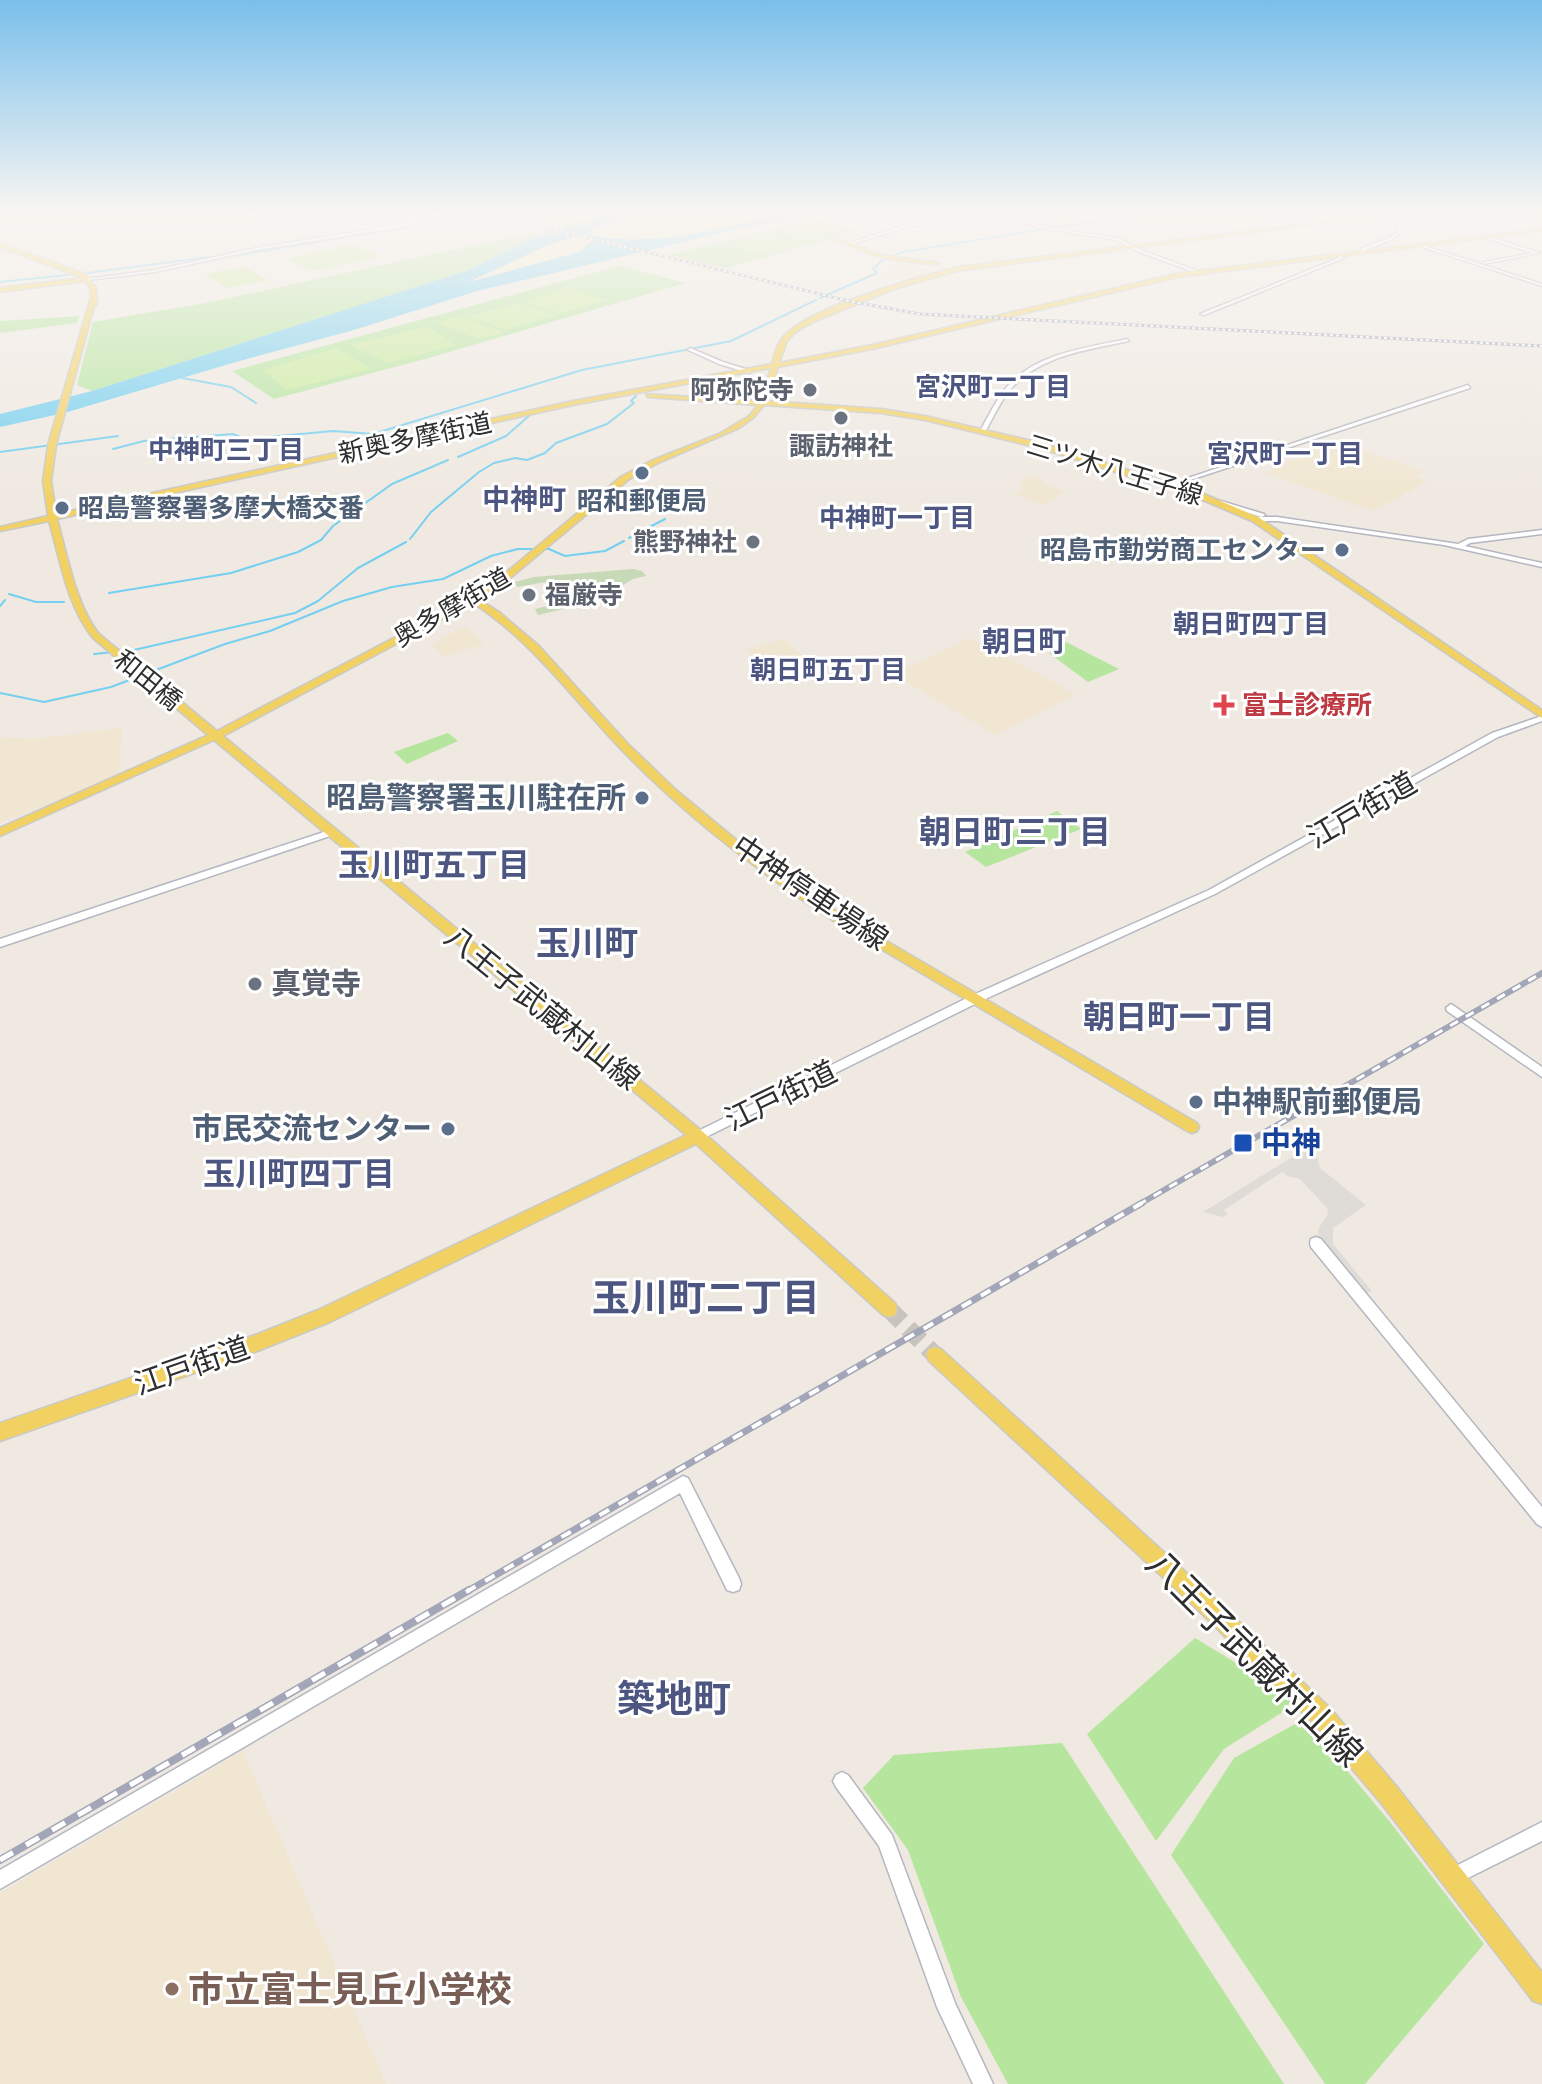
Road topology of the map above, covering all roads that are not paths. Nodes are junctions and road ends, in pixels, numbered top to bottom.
1 (91, 310) edge
2 (836, 310) edge
3 (1034, 310) edge
4 (1211, 310) edge
5 (1202, 314) dead end
6 (1127, 340) dead end
7 (691, 349) dead end
8 (774, 366) junction
9 (749, 371) junction
10 (1468, 387) dead end
11 (627, 393) junction
12 (762, 404) junction
13 (983, 431) junction
14 (1167, 486) junction
15 (1213, 501) junction
16 (53, 517) junction
17 (1255, 519) junction
18 (1277, 519) junction
19 (0, 529) edge
20 (1542, 532) edge
21 (1460, 546) junction
22 (1542, 565) edge
23 (474, 600) junction
24 (189, 714) joint
25 (1542, 716) edge
26 (216, 735) junction
27 (0, 832) edge
28 (330, 833) junction
29 (0, 943) edge
30 (977, 998) junction
31 (1451, 1008) dead end
32 (1542, 1073) edge
33 (1192, 1127) dead end
34 (698, 1136) junction
35 (1316, 1243) dead end
36 (889, 1309) tunnel mouth
37 (935, 1355) tunnel mouth
38 (0, 1432) edge
39 (1542, 1519) edge
40 (733, 1584) dead end
41 (842, 1781) dead end
42 (1542, 1831) edge
43 (1452, 1877) junction
44 (0, 1880) edge
45 (1542, 1992) edge
46 (983, 2084) edge

1 - 16 main road, 和田橋
2 - 8 main road
3 - 8 main road, 新奥多摩街道
4 - 5 street
6 - 13 street
7 - 9 street
8 - 9 main road, 新奥多摩街道
8 - 12 main road
9 - 11 main road, 新奥多摩街道
10 - 14 street
11 - 12 main road, 三ツ木八王子線
11 - 16 main road, 新奥多摩街道
12 - 13 main road, 三ツ木八王子線
12 - 23 main road, 奥多摩街道
13 - 14 main road, 三ツ木八王子線
14 - 15 main road, 三ツ木八王子線
15 - 17 main road, 三ツ木八王子線
15 - 18 street
16 - 19 main road, 新奥多摩街道
16 - 24 main road, 和田橋
17 - 18 street
17 - 25 main road, 三ツ木八王子線
18 - 21 street
20 - 21 street
21 - 22 street
23 - 26 main road, 奥多摩街道
23 - 30 main road, 中神停車場線
24 - 26 main road, 八王子武蔵村山線
25 - 30 street, 江戸街道
26 - 27 main road, 奥多摩街道
26 - 28 main road, 八王子武蔵村山線
28 - 29 street
28 - 34 main road, 八王子武蔵村山線
30 - 33 main road, 中神停車場線
30 - 34 street, 江戸街道
31 - 32 street
34 - 36 main road, 八王子武蔵村山線
34 - 38 main road, 江戸街道
35 - 39 street
37 - 43 main road, 八王子武蔵村山線
40 - 44 street
41 - 46 street
42 - 43 street
43 - 45 main road, 八王子武蔵村山線

